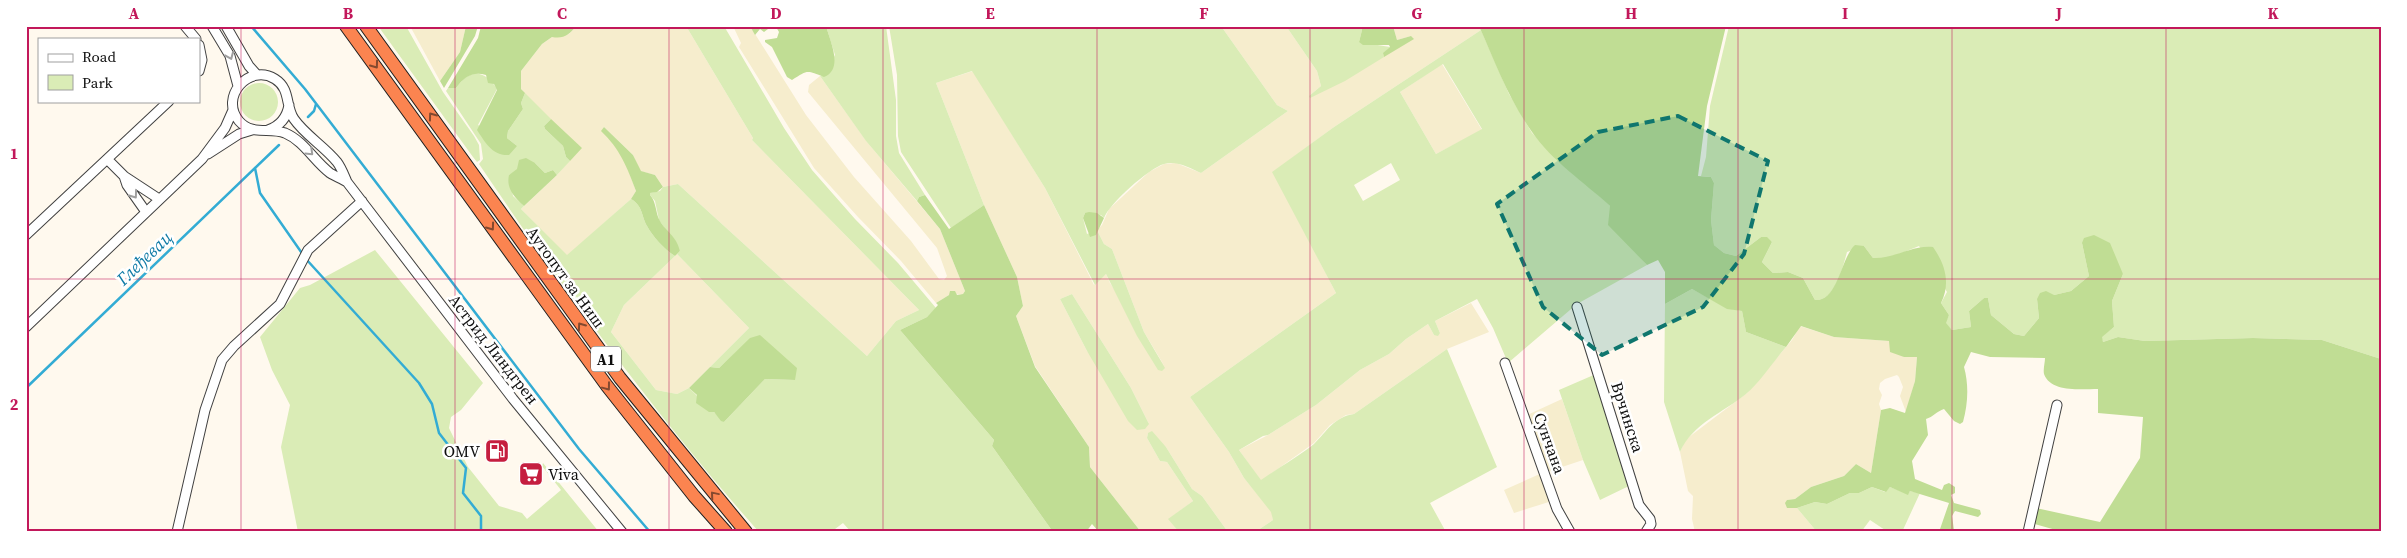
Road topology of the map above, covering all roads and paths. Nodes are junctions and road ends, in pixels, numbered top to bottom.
1 (185, 26) edge
2 (212, 26) edge
3 (226, 26) edge
4 (346, 26) edge
5 (366, 26) edge
6 (195, 38) edge
7 (200, 50) edge
8 (200, 67) edge
9 (257, 75) junction
10 (238, 86) junction
11 (168, 102) edge
12 (289, 105) junction
13 (233, 110) junction
14 (252, 130) junction
15 (268, 130) junction
16 (202, 158) junction
17 (108, 160) junction
18 (124, 176) junction
19 (347, 182) junction
20 (159, 199) junction
21 (362, 201) junction
22 (146, 212) junction
23 (26, 235) edge
24 (1577, 307) dead end
25 (26, 327) edge
26 (1505, 363) dead end
27 (2057, 405) dead end
28 (177, 532) edge
29 (622, 532) edge
30 (726, 532) edge
31 (746, 532) edge
32 (1570, 532) edge
33 (1646, 532) edge
34 (2028, 532) edge

1 - 6 street
2 -> 10 street
3 - 9 street
4 -> 30 highway, Аутопут за Ниш / A1
31 -> 5 highway, Аутопут за Ниш / A1
7 - 8 street
9 - 10 street
9 - 12 street, Астрид Линдгрен
10 - 13 street
11 - 17 street
12 - 15 street
12 - 19 street, Астрид Линдгрен
13 - 14 street
13 - 16 street
14 - 15 street, Астрид Линдгрен
14 - 16 street
15 -> 19 street, Астрид Линдгрен
16 - 20 street
17 - 18 street
17 - 23 street
18 - 20 street
18 -> 22 street
19 - 21 street, Астрид Линдгрен
20 - 22 street
21 - 28 street
21 - 29 street, Астрид Линдгрен
22 - 25 street
24 - 33 street, Врчинска
26 - 32 street, Сунчана
27 - 34 street

